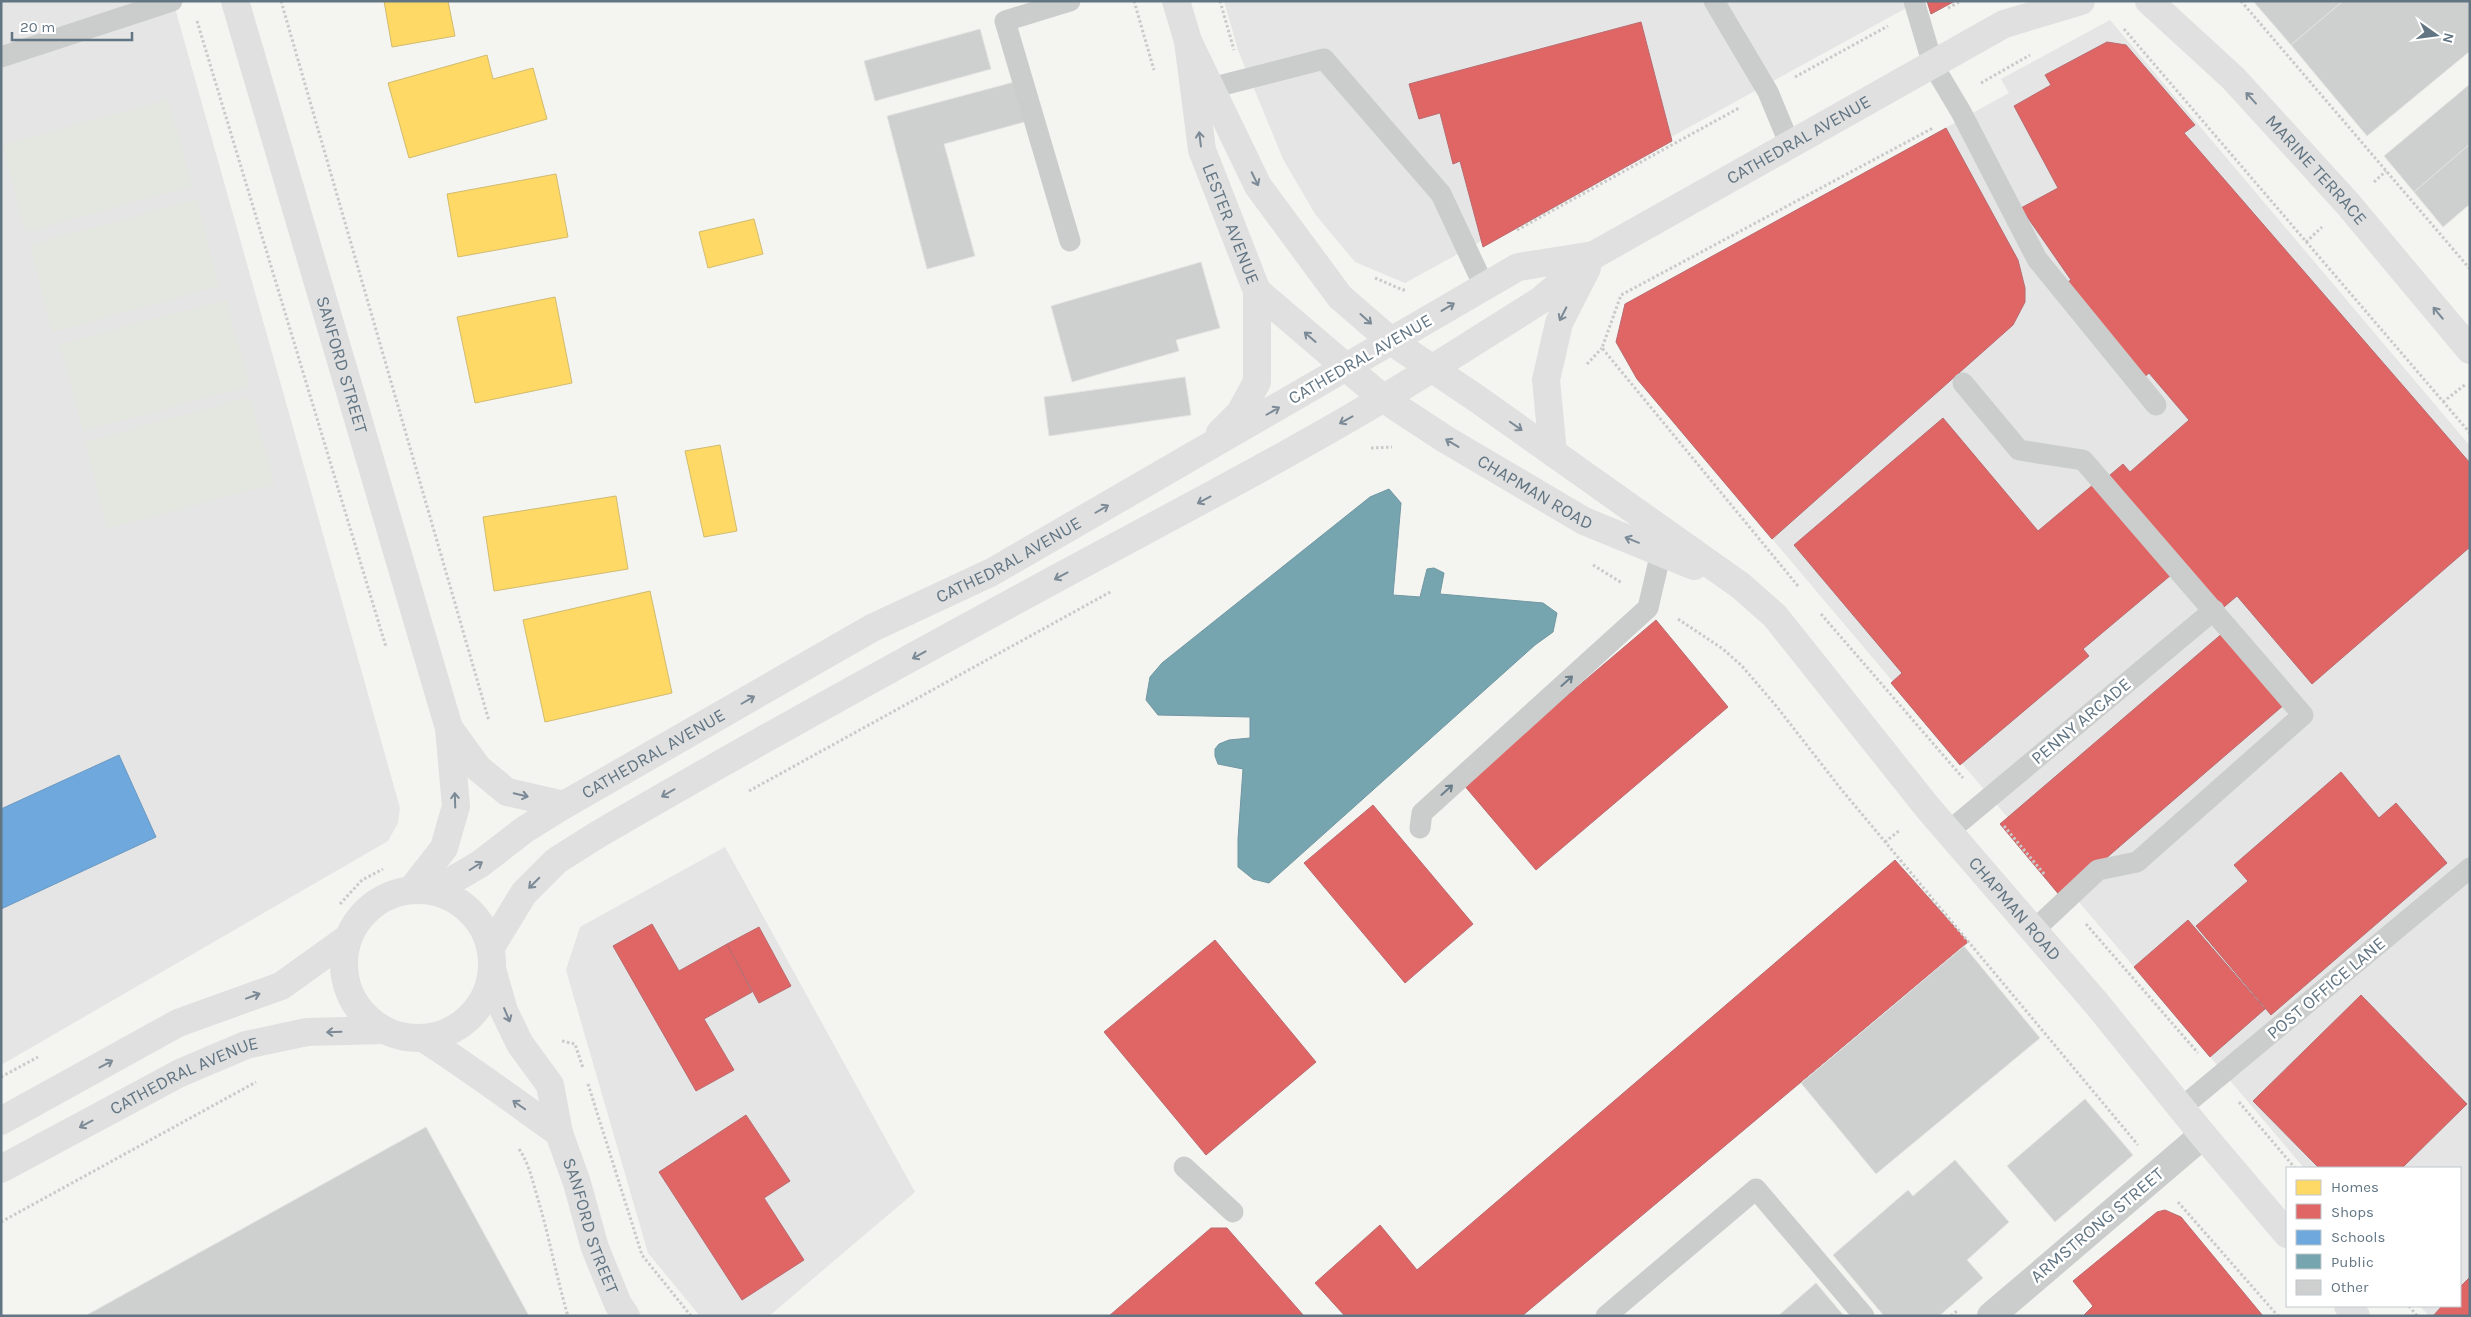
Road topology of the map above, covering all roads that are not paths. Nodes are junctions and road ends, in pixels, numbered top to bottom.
1 (172, 1) edge
2 (235, 1) edge
3 (1070, 1) edge
4 (1176, 1) edge
5 (1714, 1) edge
6 (2028, 1) edge
7 (2081, 1) edge
8 (2149, 1) edge
9 (1917, 9) edge
10 (2004, 24) junction
11 (1188, 41) junction
12 (1, 57) edge
13 (1933, 65) junction
14 (1211, 88) junction
15 (1790, 145) junction
16 (1070, 241) dead end
17 (1594, 255) junction
18 (1484, 286) junction
19 (1257, 291) junction
20 (1391, 341) junction
21 (2470, 350) edge
22 (1347, 368) junction
23 (1433, 368) junction
24 (1962, 383) dead end
25 (1384, 399) junction
26 (2156, 405) dead end
27 (1201, 452) junction
28 (1553, 453) junction
29 (1661, 552) junction
30 (1741, 586) junction
31 (2214, 610) junction
32 (449, 728) junction
33 (564, 805) junction
34 (1420, 828) dead end
35 (1948, 832) junction
36 (2470, 868) edge
37 (423, 890) junction
38 (2034, 930) junction
39 (348, 938) junction
40 (492, 958) junction
41 (383, 1030) junction
42 (423, 1038) junction
43 (2181, 1108) junction
44 (1, 1121) edge
45 (559, 1133) junction
46 (2203, 1135) junction
47 (1184, 1167) dead end
48 (1, 1170) edge
49 (1233, 1212) dead end
50 (2286, 1233) edge
51 (626, 1316) edge
52 (1606, 1316) edge
53 (1864, 1316) edge
54 (1991, 1316) edge

1 - 12 lane
2 - 32 main road, SANFORD STREET
3 - 16 lane
4 - 11 main road, LESTER AVENUE
5 - 15 lane
6 - 10 main road, CATHEDRAL AVENUE
7 - 10 main road, CATHEDRAL AVENUE
21 -> 8 main road, MARINE TERRACE
9 - 13 lane
10 - 13 main road, CATHEDRAL AVENUE
11 - 14 main road, LESTER AVENUE
19 -> 11 main road, LESTER AVENUE
13 - 15 main road, CATHEDRAL AVENUE
13 - 26 lane
14 - 18 lane
14 -> 20 main road, LESTER AVENUE
15 - 17 main road, CATHEDRAL AVENUE
17 - 18 main road, CATHEDRAL AVENUE
17 - 23 main road, CATHEDRAL AVENUE
17 -> 28 main road
20 -> 18 main road, CATHEDRAL AVENUE
22 -> 19 main road, LESTER AVENUE
19 - 27 main road
20 - 22 main road, CATHEDRAL AVENUE
20 - 23 main road, CHAPMAN ROAD
22 - 25 main road, CHAPMAN ROAD
27 -> 22 main road, CATHEDRAL AVENUE
23 - 25 main road, CATHEDRAL AVENUE
23 -> 28 main road, CHAPMAN ROAD
24 - 31 lane
29 -> 25 main road, CHAPMAN ROAD
25 -> 40 main road, CATHEDRAL AVENUE
33 -> 27 main road, CATHEDRAL AVENUE
28 - 30 main road, CHAPMAN ROAD
29 - 30 main road, CHAPMAN ROAD
34 -> 29 lane
30 - 35 main road, CHAPMAN ROAD
31 - 35 lane, PENNY ARCADE
31 - 38 lane
32 -> 33 main road, SANFORD STREET
37 -> 32 main road, SANFORD STREET
37 -> 33 main road, CATHEDRAL AVENUE
35 - 38 main road, CHAPMAN ROAD
36 - 43 lane, POST OFFICE LANE
37 - 39 main road
37 - 40 main road
38 - 43 main road, CHAPMAN ROAD
39 - 41 main road
44 -> 39 main road
40 - 42 main road
40 -> 45 main road, SANFORD STREET
41 - 42 main road
41 -> 48 main road, CATHEDRAL AVENUE
45 -> 42 main road
43 - 46 main road, CHAPMAN ROAD
45 - 51 main road, SANFORD STREET
46 - 50 main road, CHAPMAN ROAD
46 - 54 street, ARMSTRONG STREET
47 - 49 lane
52 - 53 lane

